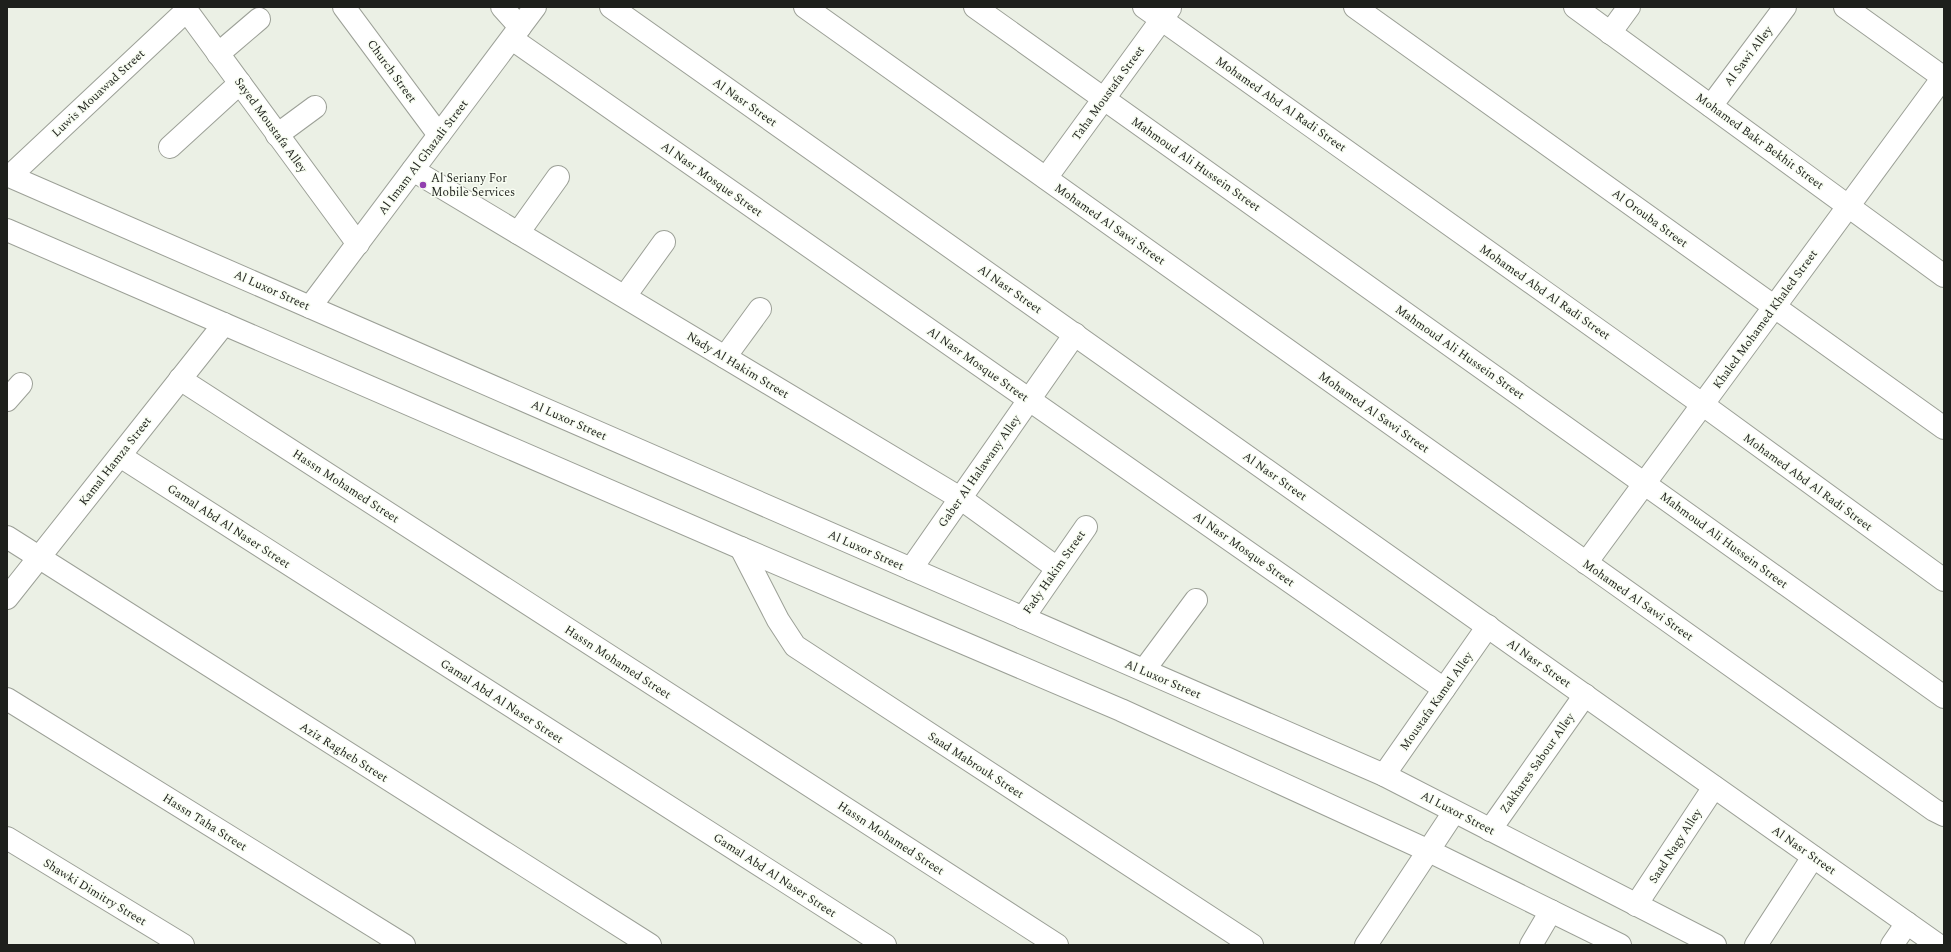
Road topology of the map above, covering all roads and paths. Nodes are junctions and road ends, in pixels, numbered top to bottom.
1 (344, 7) edge
2 (502, 7) edge
3 (535, 7) edge
4 (611, 7) edge
5 (805, 7) edge
6 (975, 7) edge
7 (1355, 7) edge
8 (1575, 7) edge
9 (1629, 7) edge
10 (1785, 7) edge
11 (1845, 7) edge
12 (185, 9) edge
13 (1159, 11) edge
14 (259, 19) dead end
15 (516, 33) junction
16 (1610, 33) junction
17 (218, 54) junction
18 (1944, 77) edge
19 (240, 83) junction
20 (1104, 98) junction
21 (1711, 106) junction
22 (315, 107) dead end
23 (278, 135) junction
24 (439, 135) junction
25 (170, 147) dead end
26 (413, 170) junction
27 (8, 175) edge
28 (558, 177) dead end
29 (1046, 178) junction
30 (1848, 206) junction
31 (7, 230) edge
32 (518, 233) junction
33 (664, 242) dead end
34 (358, 244) junction
35 (1944, 276) edge
36 (625, 296) junction
37 (310, 307) junction
38 (1774, 307) junction
39 (760, 309) dead end
40 (224, 324) junction
41 (1075, 334) junction
42 (725, 357) junction
43 (180, 379) junction
44 (21, 384) dead end
45 (7, 400) edge
46 (1029, 400) junction
47 (1702, 404) junction
48 (1944, 428) edge
49 (120, 456) junction
50 (1644, 483) junction
51 (960, 498) junction
52 (1086, 527) dead end
53 (7, 538) edge
54 (741, 548) junction
55 (38, 559) junction
56 (1586, 562) junction
57 (1057, 568) junction
58 (910, 569) junction
59 (1944, 580) edge
60 (7, 598) edge
61 (1196, 600) dead end
62 (1023, 618) junction
63 (1488, 626) junction
64 (1144, 670) junction
65 (1444, 689) junction
66 (1585, 695) junction
67 (1944, 697) edge
68 (7, 699) edge
69 (1384, 775) junction
70 (1714, 787) junction
71 (1454, 812) junction
72 (1944, 815) edge
73 (1490, 830) junction
74 (7, 838) edge
75 (1429, 851) junction
76 (1813, 857) junction
77 (1636, 905) junction
78 (1551, 911) junction
79 (1907, 923) junction
80 (183, 945) edge
81 (404, 945) edge
82 (650, 945) edge
83 (885, 945) edge
84 (1057, 945) edge
85 (1252, 945) edge
86 (1366, 945) edge
87 (1531, 945) edge
88 (1620, 945) edge
89 (1715, 945) edge
90 (1756, 945) edge
91 (1892, 945) edge
92 (1938, 945) edge

1 - 24 street, Church Street
2 - 15 street, Al Nasr Mosque Street
3 - 15 street, Al Imam Al Ghazali Street
4 - 41 street, Al Nasr Street
5 - 29 street, Mohamed Al Sawi Street
6 - 20 street, Mahmoud Ali Hussein Street
7 - 38 street, Al Orouba Street
8 - 16 street, Mohamed Bakr Bekhit Street
9 - 16 street
10 - 21 street, Al Sawi Alley
11 - 18 street
12 - 17 street, Sayed Moustafa Alley
12 - 27 street, Luwis Mouawad Street
13 - 20 street, Taha Moustafa Street
13 - 47 street, Mohamed Abd Al Radi Street
14 - 17 street
15 - 24 street, Al Imam Al Ghazali Street
15 - 46 street, Al Nasr Mosque Street
16 - 21 street, Mohamed Bakr Bekhit Street
17 - 19 street, Sayed Moustafa Alley
18 - 30 street, Khaled Mohamed Khaled Street
19 - 23 street, Sayed Moustafa Alley
19 - 25 street
20 - 29 street, Taha Moustafa Street
20 - 50 street, Mahmoud Ali Hussein Street
21 - 30 street, Mohamed Bakr Bekhit Street
22 - 23 street
23 - 34 street, Sayed Moustafa Alley
24 - 26 street, Al Imam Al Ghazali Street
26 - 32 street, Nady Al Hakim Street
26 - 34 street, Al Imam Al Ghazali Street
27 - 37 street, Al Luxor Street
28 - 32 street
29 - 56 street, Mohamed Al Sawi Street
30 - 35 street, Mohamed Bakr Bekhit Street
30 - 38 street, Khaled Mohamed Khaled Street
31 - 40 street
32 - 36 street, Nady Al Hakim Street
33 - 36 street
34 - 37 street, Al Imam Al Ghazali Street
36 - 42 street, Nady Al Hakim Street
37 - 58 street, Al Luxor Street
38 - 47 street, Khaled Mohamed Khaled Street
38 - 48 street, Al Orouba Street
39 - 42 street
40 - 43 street, Kamal Hamza Street
40 - 54 street
41 - 46 street, Gaber Al Halawany Alley
41 - 63 street, Al Nasr Street
42 - 51 street, Nady Al Hakim Street
43 - 49 street, Kamal Hamza Street
43 - 84 street, Hassn Mohamed Street
44 - 45 street
46 - 51 street, Gaber Al Halawany Alley
46 - 65 street, Al Nasr Mosque Street
47 - 50 street, Khaled Mohamed Khaled Street
47 - 59 street, Mohamed Abd Al Radi Street
49 - 55 street, Kamal Hamza Street
49 - 83 street, Gamal Abd Al Naser Street
50 - 56 street, Khaled Mohamed Khaled Street
50 - 67 street, Mahmoud Ali Hussein Street
51 - 57 street, Nady Al Hakim Street
51 - 58 street, Gaber Al Halawany Alley
52 - 57 street, Fady Hakim Street
53 - 55 street, Aziz Ragheb Street
54 - 75 street
54 - 85 street, Saad Mabrouk Street
55 - 60 street, Kamal Hamza Street
55 - 82 street, Aziz Ragheb Street
56 - 72 street, Mohamed Al Sawi Street
57 - 62 street, Fady Hakim Street
58 - 62 street, Al Luxor Street
61 - 64 street
62 - 64 street, Al Luxor Street
63 - 65 street, Moustafa Kamel Alley
63 - 66 street, Al Nasr Street
64 - 69 street, Al Luxor Street
65 - 69 street, Moustafa Kamel Alley
66 - 70 street, Al Nasr Street
66 - 73 street, Zakhares Sabour Alley
68 - 81 street, Hassn Taha Street
69 - 71 street, Al Luxor Street
70 - 76 street, Al Nasr Street
70 - 77 street, Saad Nagy Alley
71 - 73 street, Al Luxor Street
71 - 75 street
73 - 77 street, Al Luxor Street
74 - 80 street, Shawki Dimitry Street
75 - 78 street
75 - 86 street
76 - 79 street, Al Nasr Street
76 - 90 street
77 - 89 street, Al Luxor Street
78 - 87 street
78 - 88 street
79 - 91 street
79 - 92 street, Al Nasr Street

